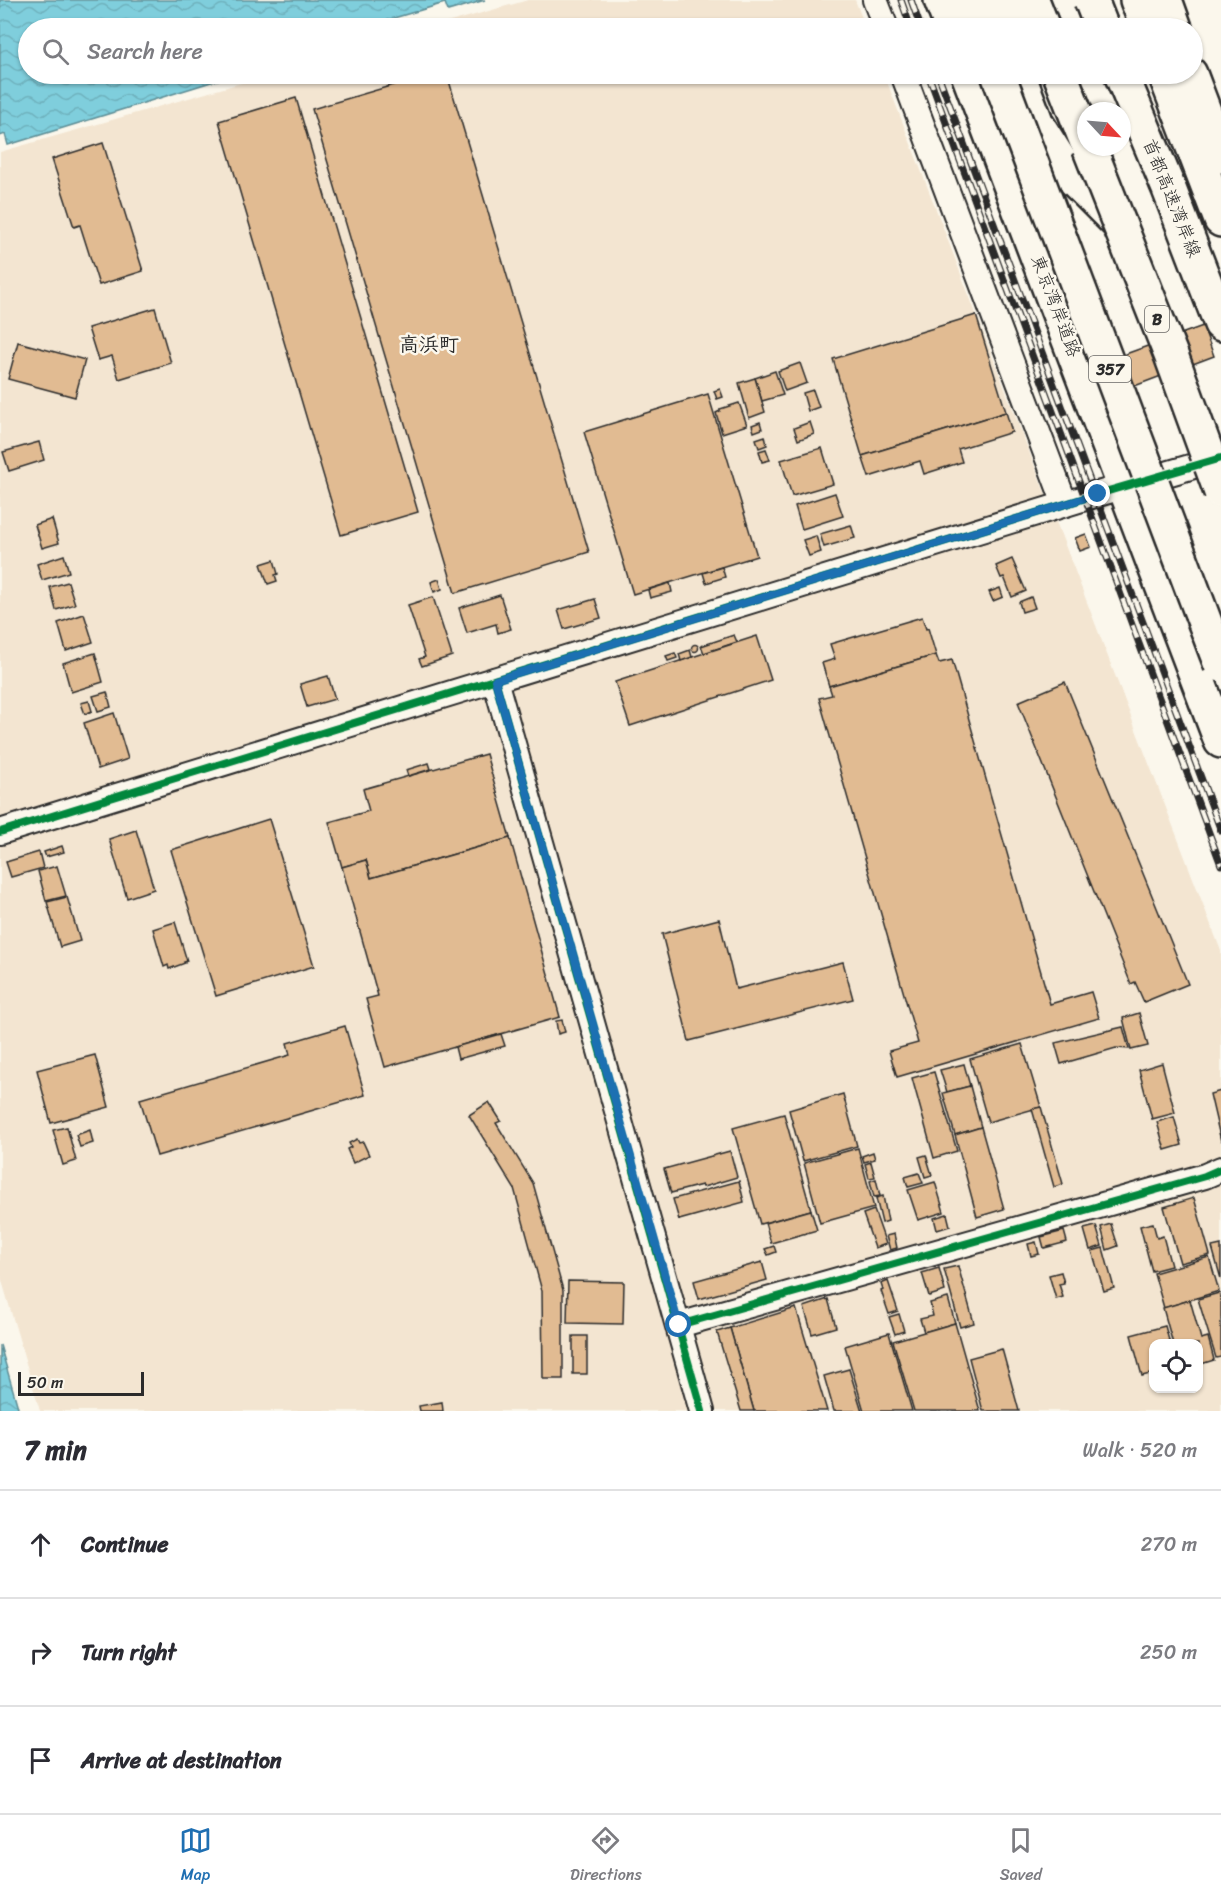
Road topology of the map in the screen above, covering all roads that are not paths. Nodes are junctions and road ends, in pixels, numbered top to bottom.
1 (875, 0) edge
2 (1092, 0) edge
3 (1137, 0) edge
4 (1165, 0) edge
5 (953, 12) edge
6 (1004, 14) edge
7 (882, 18) edge
8 (1087, 18) edge
9 (1098, 18) edge
10 (1144, 18) edge
11 (1171, 18) edge
12 (907, 84) edge
13 (972, 84) edge
14 (1002, 84) edge
15 (1022, 84) edge
16 (1064, 84) edge
17 (1125, 84) edge
18 (1169, 84) edge
19 (1194, 84) edge
20 (1077, 117) edge
21 (1093, 156) edge
22 (1221, 156) edge
23 (1221, 220) edge
24 (1120, 225) junction
25 (1221, 324) edge
26 (1221, 458) edge
27 (1124, 486) junction
28 (1221, 492) edge
29 (1065, 504) junction
30 (1221, 665) edge
31 (495, 680) junction
32 (1221, 741) edge
33 (0, 832) edge
34 (1221, 1169) edge
35 (679, 1325) junction
36 (702, 1411) edge

1 - 7 street
2 - 8 highway
2 - 9 highway, bridge
3 - 10 highway
4 - 11 highway
5 - 6 highway
12 - 29 street
13 - 27 highway, 東京湾岸道路 / 357
14 - 30 highway, 東京湾岸道路 / 357, bridge
15 - 24 highway
16 - 20 highway
17 - 25 highway, 首都高速湾岸線
18 - 23 highway
19 - 22 highway
21 - 24 highway, B, bridge
24 - 28 highway, B, bridge
26 - 27 street
27 - 29 street
27 - 32 highway, 東京湾岸道路 / 357
29 - 31 street
31 - 33 street
31 - 35 street
34 - 35 street
35 - 36 street

